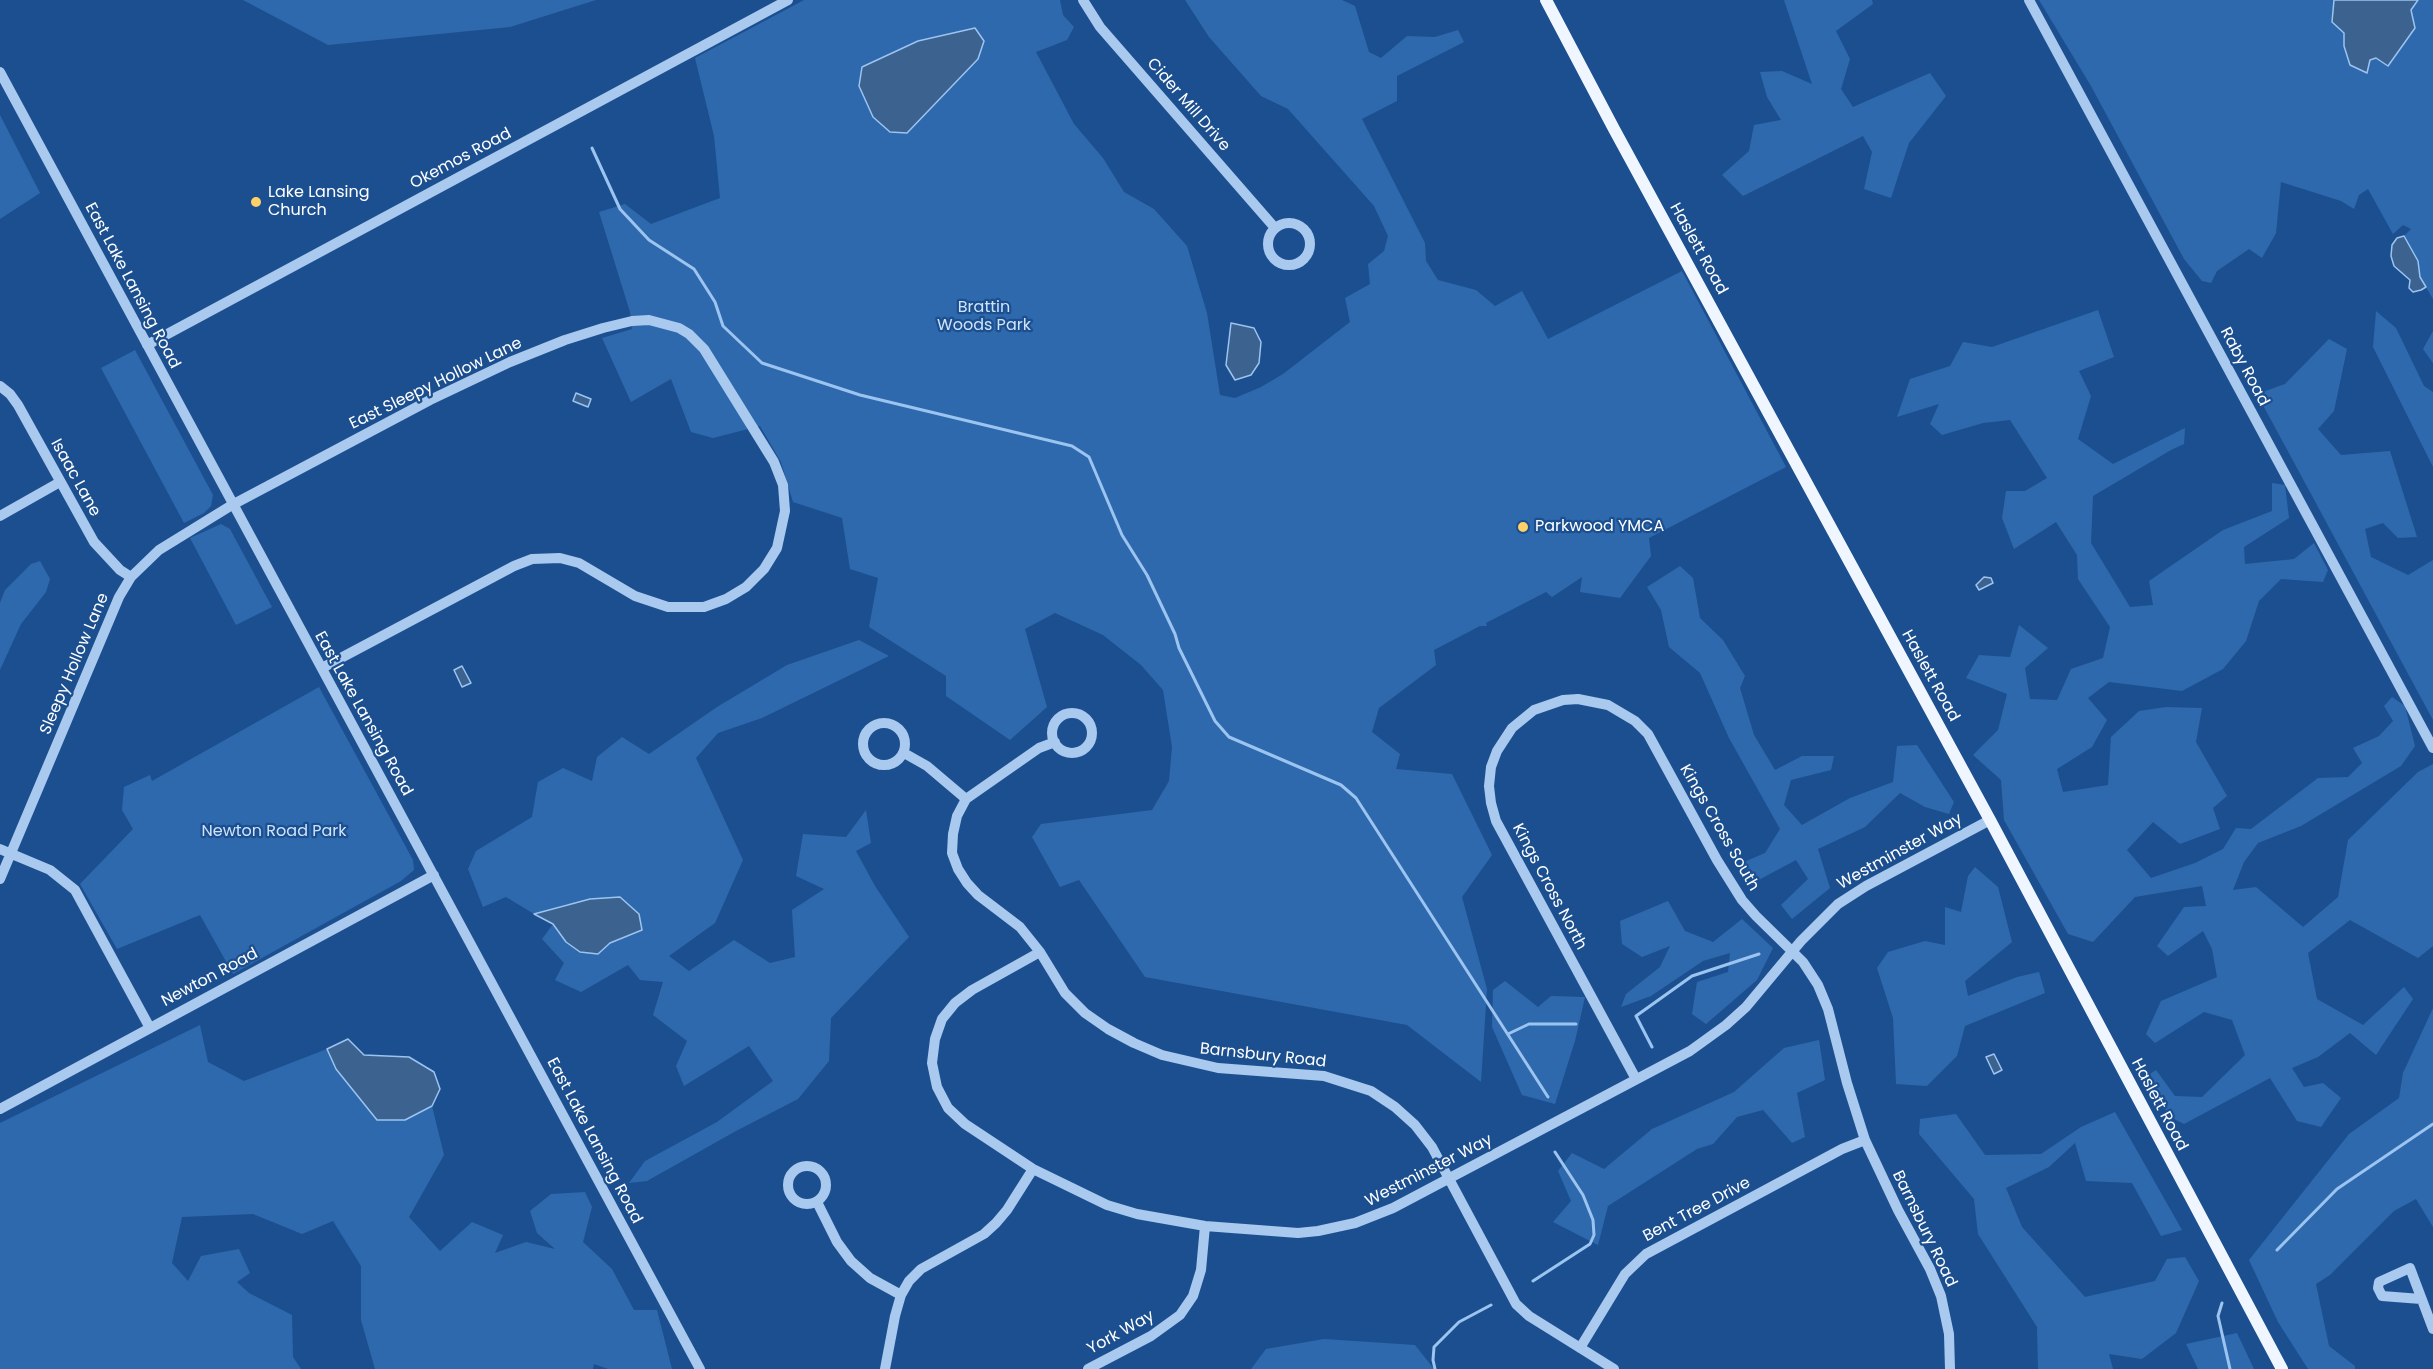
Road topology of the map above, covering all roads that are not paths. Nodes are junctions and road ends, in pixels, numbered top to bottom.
1 (789, 0) edge
2 (1083, 0) edge
3 (1546, 0) edge
4 (2029, 0) edge
5 (0, 72) edge
6 (1275, 228) junction
7 (147, 345) junction
8 (0, 386) edge
9 (60, 482) junction
10 (232, 505) junction
11 (0, 516) edge
12 (131, 577) junction
13 (322, 668) junction
14 (1534, 710) joint
15 (1055, 742) dead end
16 (2433, 748) edge
17 (904, 753) junction
18 (966, 799) junction
19 (1990, 820) junction
20 (0, 849) edge
21 (12, 854) junction
22 (434, 875) junction
23 (0, 879) edge
24 (1040, 952) junction
25 (1793, 952) junction
26 (150, 1028) junction
27 (1636, 1079) junction
28 (0, 1108) edge
29 (1865, 1140) junction
30 (1033, 1169) junction
31 (1449, 1179) junction
32 (817, 1202) dead end
33 (1206, 1226) junction
34 (901, 1295) junction
35 (2421, 1299) dead end
36 (2433, 1329) edge
37 (1580, 1348) junction
38 (700, 1369) edge
39 (885, 1369) edge
40 (1088, 1369) edge
41 (1614, 1369) edge
42 (1950, 1369) edge
43 (2282, 1369) edge

1 - 7 street, Okemos Road
2 - 6 street, Cider Mill Drive
3 - 19 main road, Haslett Road
4 - 16 street, Raby Road
5 - 7 street, East Lake Lansing Road
6 - 6 street
7 - 10 street, East Lake Lansing Road
8 - 9 street, Isaac Lane
9 - 11 street
9 - 12 street, Isaac Lane
10 - 12 street, Sleepy Hollow Lane
10 - 13 street, East Lake Lansing Road
10 - 13 street, East Sleepy Hollow Lane
12 - 21 street, Sleepy Hollow Lane
13 - 22 street, East Lake Lansing Road
14 - 25 street, Kings Cross South
14 - 27 street, Kings Cross North
15 - 18 street
17 - 17 street
17 - 18 street
18 - 24 street, Barnsbury Road
19 - 25 street, Westminster Way
19 - 43 main road, Haslett Road
20 - 21 street
21 - 23 street, Sleepy Hollow Lane
21 - 26 street
22 - 26 street, Newton Road
22 - 38 street, East Lake Lansing Road
24 - 30 street, Westminster Way
24 - 31 street, Barnsbury Road
25 - 27 street, Westminster Way
25 - 29 street, Kings Cross South
26 - 28 street, Newton Road
27 - 31 street, Westminster Way
29 - 37 street, Bent Tree Drive
29 - 42 street, Barnsbury Road
30 - 33 street, Westminster Way
30 - 34 street
31 - 33 street, Westminster Way
31 - 37 street, Barnsbury Road
32 - 34 street
33 - 40 street, York Way
34 - 39 street
35 - 36 street
37 - 41 street, Barnsbury Road

